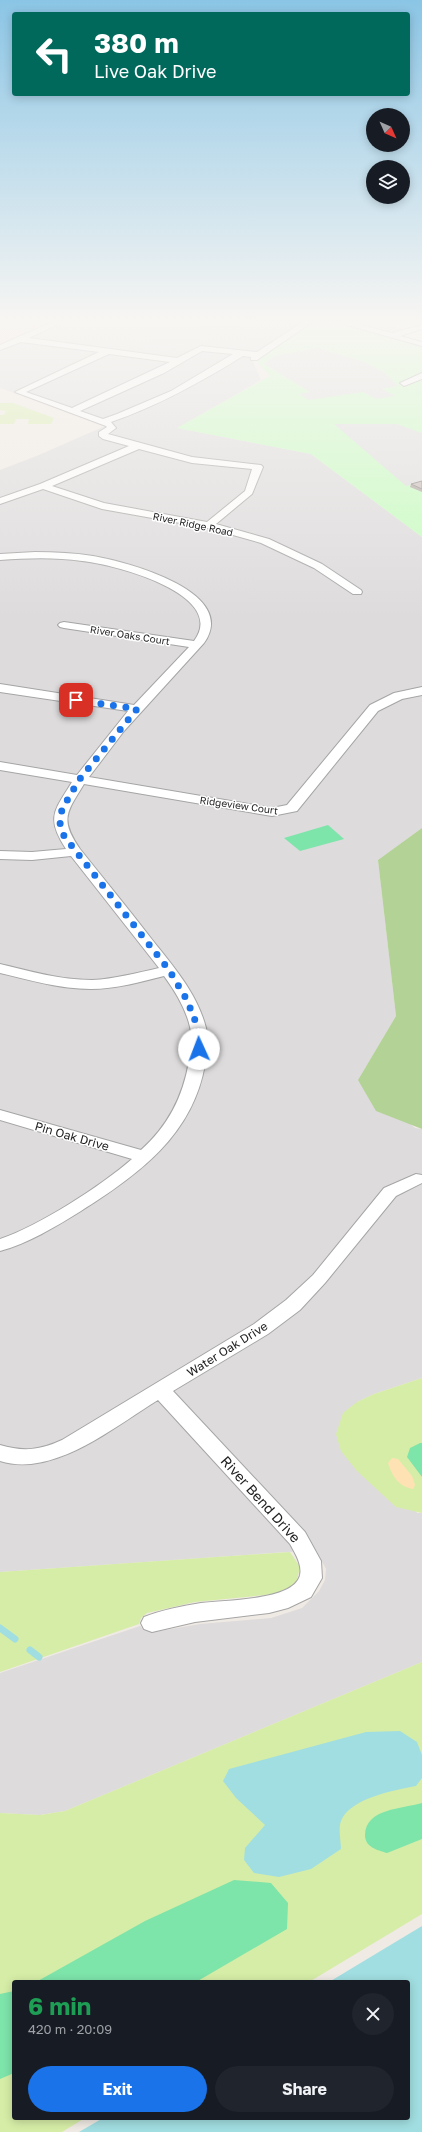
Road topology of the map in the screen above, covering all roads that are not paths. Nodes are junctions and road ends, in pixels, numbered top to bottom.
1 (95, 419) edge
2 (110, 419) edge
3 (102, 422) junction
4 (137, 446) junction
5 (43, 486) junction
6 (0, 501) edge
7 (209, 525) junction
8 (0, 557) edge
9 (357, 592) dead end
10 (64, 625) dead end
11 (196, 645) junction
12 (0, 688) edge
13 (422, 691) edge
14 (137, 709) junction
15 (0, 766) edge
16 (79, 780) junction
17 (75, 852) junction
18 (0, 855) edge
19 (0, 968) edge
20 (169, 970) junction
21 (0, 1115) edge
22 (145, 1157) junction
23 (416, 1179) dead end
24 (0, 1245) edge
25 (160, 1390) junction
26 (0, 1453) edge
27 (152, 1622) dead end

1 - 3 street
2 - 3 street
3 - 4 street
4 - 5 street
4 - 7 street
5 - 6 street
5 - 7 street, River Ridge Road
7 - 9 street, River Ridge Road
8 - 11 street
10 - 11 street, River Oaks Court
11 - 14 street
12 - 14 street
13 - 16 street, Ridgeview Court
14 - 16 street
15 - 16 street, Ridgeview Court
16 - 17 street
17 - 18 street
17 - 20 street
19 - 20 street
20 - 22 street
21 - 22 street, Pin Oak Drive
22 - 24 street
23 - 25 street, Water Oak Drive
25 - 26 street, Water Oak Drive
25 - 27 street, River Bend Drive

